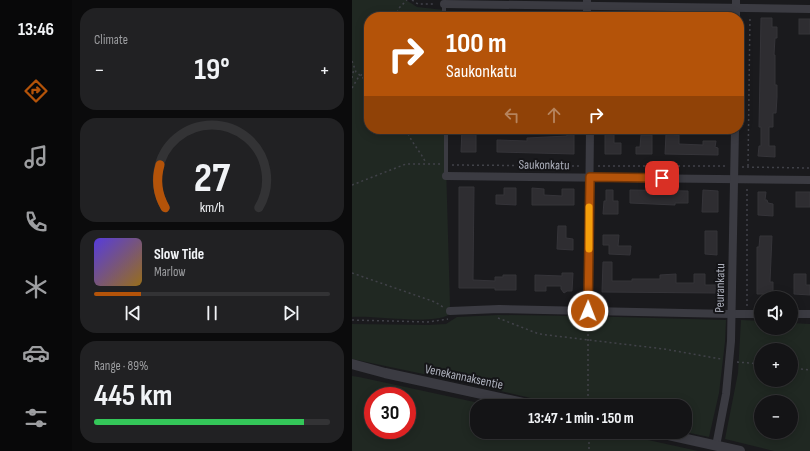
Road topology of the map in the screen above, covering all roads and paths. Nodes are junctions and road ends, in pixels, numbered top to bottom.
1 (407, 0) edge
2 (412, 0) edge
3 (587, 3) edge
4 (444, 4) junction
5 (736, 4) edge
6 (750, 8) junction
7 (810, 9) edge
8 (397, 12) edge
9 (444, 12) edge
10 (352, 61) edge
11 (354, 67) junction
12 (364, 73) edge
13 (361, 76) junction
14 (352, 78) edge
15 (364, 79) edge
16 (352, 88) edge
17 (408, 134) edge
18 (446, 134) edge
19 (590, 134) edge
20 (735, 134) edge
21 (427, 164) junction
22 (590, 166) junction
23 (735, 166) junction
24 (748, 167) junction
25 (810, 168) edge
26 (446, 176) joint
27 (590, 177) junction
28 (735, 179) junction
29 (747, 179) junction
30 (810, 180) edge
31 (352, 185) edge
32 (352, 273) edge
33 (450, 311) junction
34 (588, 311) junction
35 (747, 313) junction
36 (731, 314) junction
37 (754, 314) edge
38 (798, 314) edge
39 (810, 314) edge
40 (497, 318) dead end
41 (352, 320) edge
42 (588, 339) junction
43 (729, 361) junction
44 (754, 363) edge
45 (352, 364) edge
46 (798, 369) edge
47 (352, 370) edge
48 (810, 370) edge
49 (385, 373) junction
50 (505, 399) edge
51 (588, 399) edge
52 (589, 439) edge
53 (686, 439) edge
54 (716, 446) junction
55 (589, 451) edge
56 (740, 451) edge

1 - 8 path
2 - 4 path
3 - 4 street
3 - 5 street
4 - 9 lane
5 - 6 street
6 - 7 street
6 - 24 path
10 - 11 path
11 - 13 path
11 - 14 path
12 - 13 path
13 - 15 path
13 - 16 path
17 - 21 path
18 - 26 lane
19 - 22 street
20 - 23 street, Peurankatu
21 - 22 path
21 - 31 path
22 - 23 path
22 - 27 street
23 - 24 path
23 - 28 street, Peurankatu
24 - 25 path
24 - 29 path
26 - 27 street, Saukonkatu
27 - 28 street, Saukonkatu
27 - 34 street
28 - 29 street, Saukonkatu
28 - 36 street, Peurankatu
29 - 30 street, Saukonkatu
29 - 35 path
32 - 33 path
33 - 34 street
33 - 41 path
34 - 36 street
34 - 42 path
35 - 36 street
35 - 37 street
36 - 43 street, Peurankatu
38 - 39 street
40 - 42 path
42 - 43 path
42 - 51 path
43 - 44 path
43 - 54 street, Peurankatu
45 - 49 street, Venekannaksentie
46 - 48 path
47 - 49 street, Venekannaksentie
49 - 50 street, Venekannaksentie
52 - 55 path
53 - 54 street
54 - 56 street

